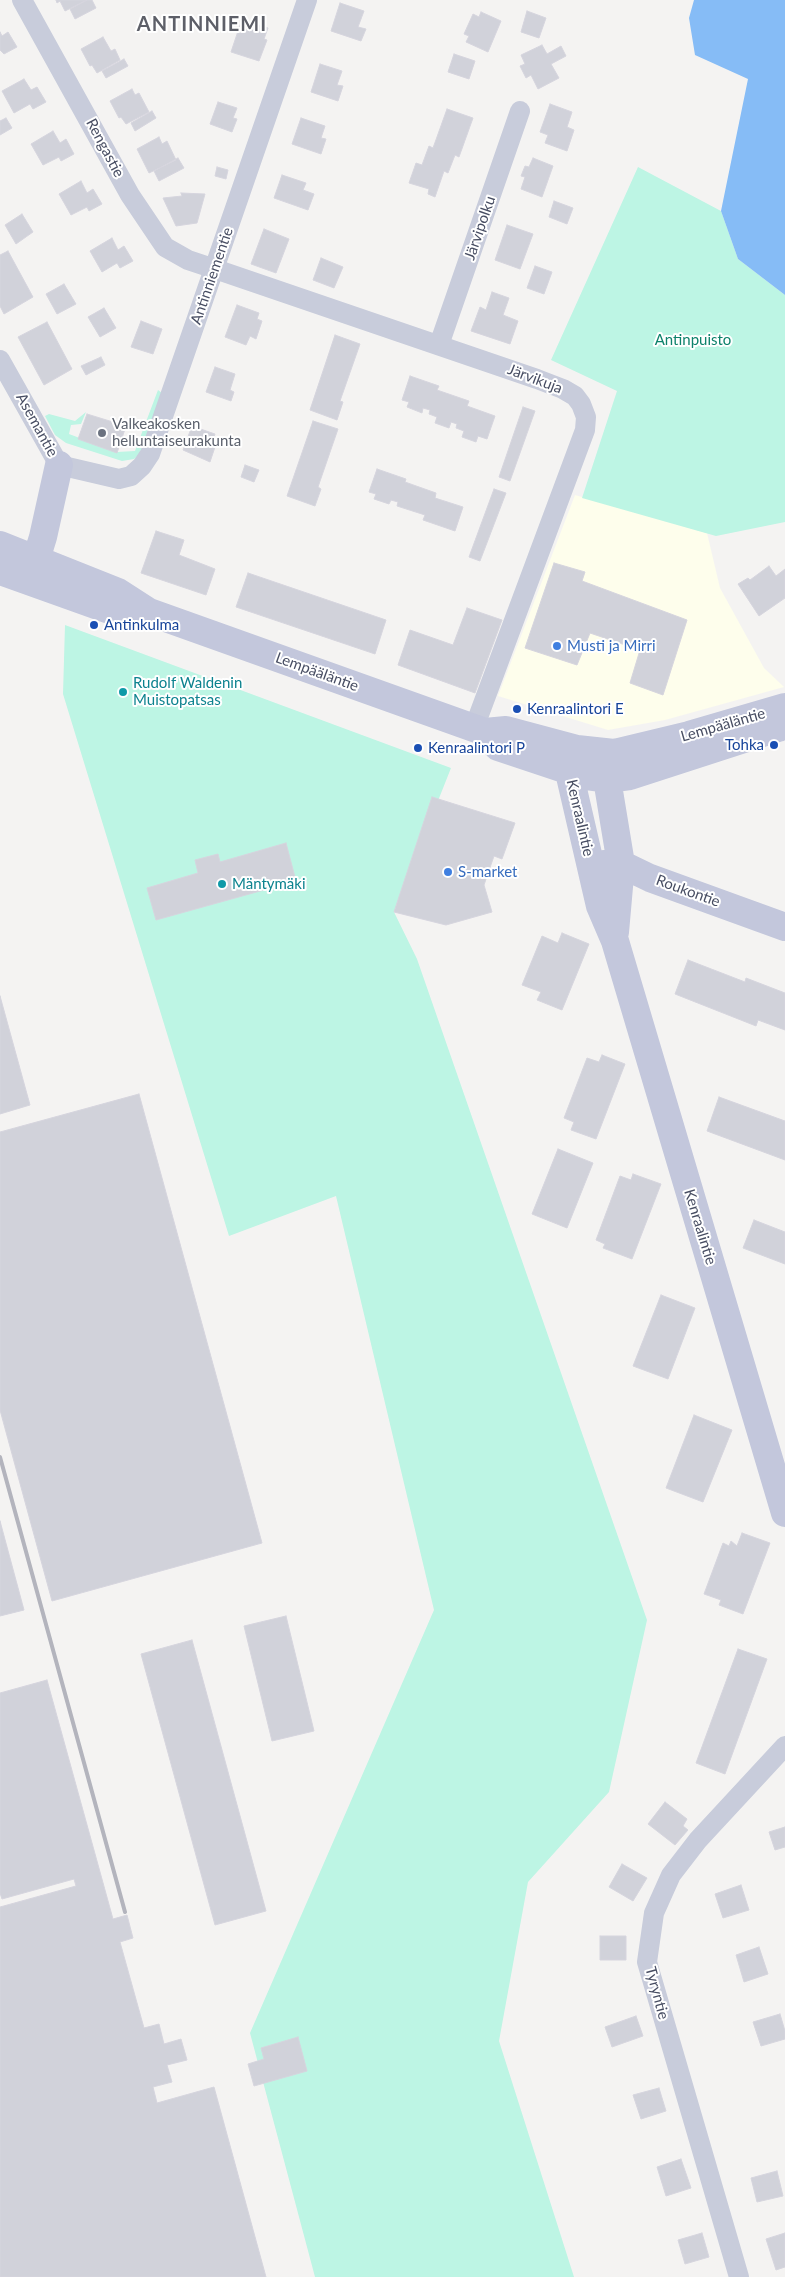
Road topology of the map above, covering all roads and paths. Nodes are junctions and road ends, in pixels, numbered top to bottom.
1 (22, 0) edge
2 (307, 0) edge
3 (520, 111) dead end
4 (215, 269) junction
5 (439, 345) junction
6 (0, 360) edge
7 (59, 465) junction
8 (17, 562) edge
9 (785, 707) edge
10 (785, 726) edge
11 (479, 730) junction
12 (573, 760) junction
13 (607, 779) junction
14 (590, 864) junction
15 (621, 864) junction
16 (785, 927) edge
17 (615, 941) junction
18 (785, 1513) edge
19 (785, 1746) edge
20 (739, 2277) edge

1 - 4 street, Rengastie
2 - 4 street, Antinniementie
3 - 5 street, Järvipolku
4 - 5 street, Järvikuja
4 - 7 street, Antinniementie
5 - 11 street, Järvikuja
6 - 7 street, Asemantie
7 - 8 street
8 - 11 street, Lempääläntie
9 - 12 street, Lempääläntie
10 - 13 street, Lempääläntie
11 - 12 street, Lempääläntie
12 - 13 street, Kenraalintie
12 - 14 street, Kenraalintie
13 - 15 street, Kenraalintie
14 - 15 street, Roukontie
14 - 17 street, Kenraalintie
15 - 16 street, Roukontie
15 - 17 street, Kenraalintie
17 - 18 street, Kenraalintie
19 - 20 street, Tyryntie

